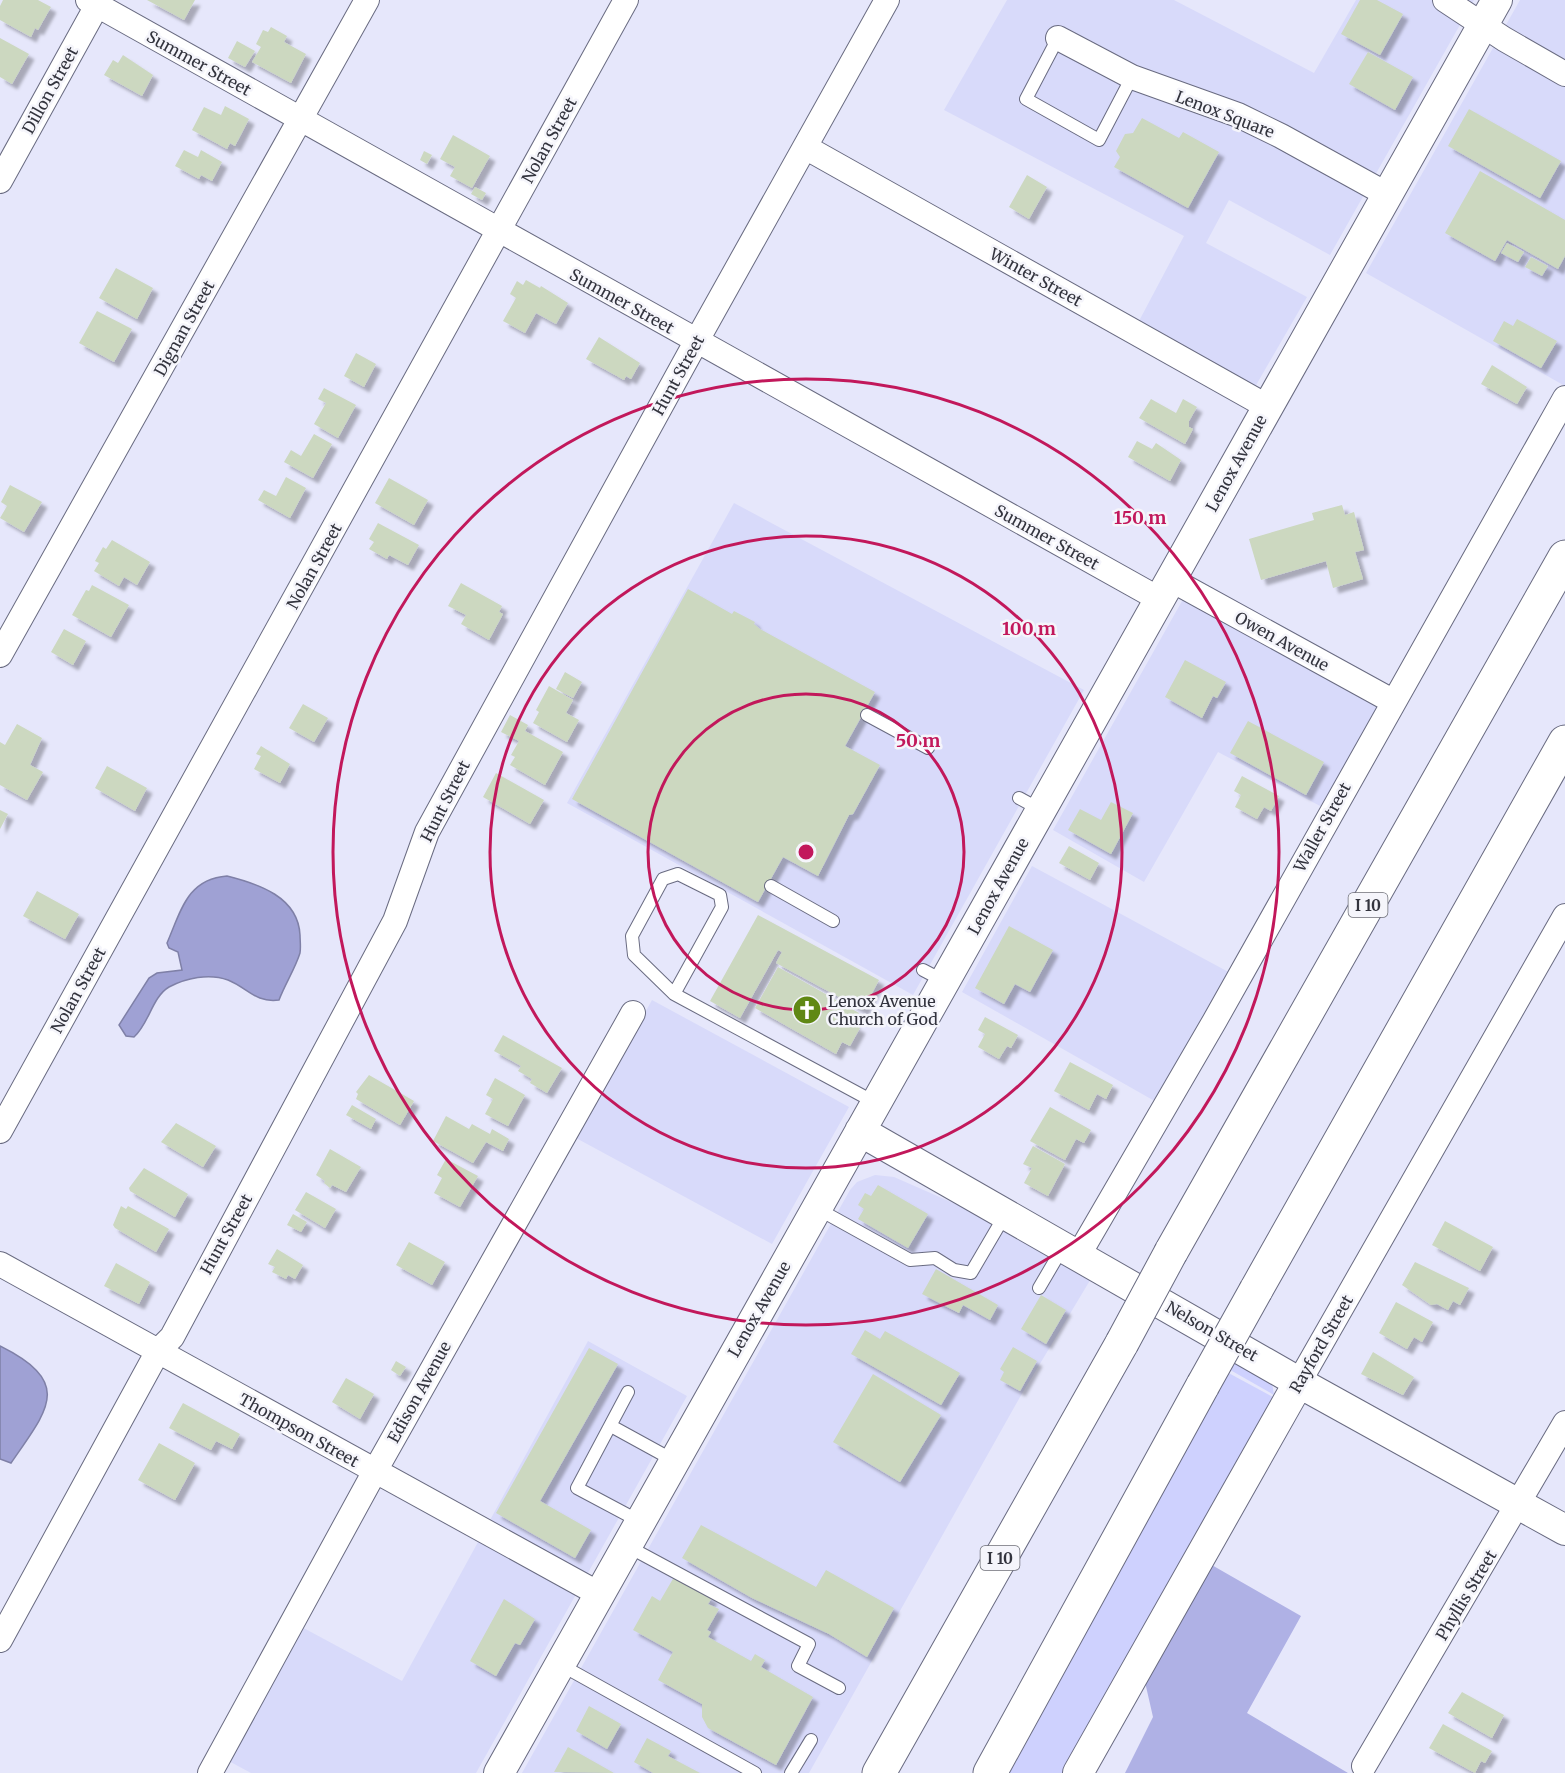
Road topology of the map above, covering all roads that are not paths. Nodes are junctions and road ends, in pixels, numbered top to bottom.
1 (367, 0) edge
2 (626, 0) edge
3 (887, 0) edge
4 (1445, 0) edge
5 (95, 2) edge
6 (1490, 13) edge
7 (1058, 38) joint
8 (1565, 74) edge
9 (1132, 76) junction
10 (301, 120) junction
11 (805, 147) junction
12 (0, 181) edge
13 (1388, 195) junction
14 (499, 232) junction
15 (696, 342) junction
16 (1565, 398) edge
17 (1268, 407) junction
18 (1565, 557) edge
19 (1165, 589) junction
20 (0, 655) edge
21 (1394, 702) junction
22 (867, 715) dead end
23 (1565, 742) edge
24 (928, 748) dead end
25 (771, 886) dead end
26 (1565, 916) edge
27 (833, 921) dead end
28 (674, 994) junction
29 (633, 1013) dead end
30 (876, 1103) junction
31 (0, 1131) edge
32 (860, 1131) junction
33 (816, 1208) junction
34 (1005, 1214) junction
35 (1070, 1252) junction
36 (0, 1264) edge
37 (1040, 1288) dead end
38 (158, 1351) junction
39 (1299, 1382) junction
40 (628, 1392) dead end
41 (1565, 1423) edge
42 (610, 1426) junction
43 (673, 1460) junction
44 (375, 1471) junction
45 (1519, 1504) junction
46 (1565, 1530) edge
47 (632, 1533) junction
48 (599, 1594) junction
49 (0, 1640) edge
50 (560, 1665) junction
51 (839, 1688) dead end
52 (811, 1740) dead end
53 (1364, 1766) dead end
54 (210, 1773) edge
55 (499, 1773) edge
56 (755, 1773) edge
57 (791, 1773) edge
58 (879, 1773) edge
59 (990, 1773) edge
60 (1078, 1773) edge

1 - 10 street, Dignan Street
2 - 14 street, Nolan Street
3 - 11 street, Hunt Street
4 - 6 street
5 - 10 street, Summer Street
5 - 12 street, Dillon Street
6 - 8 street
6 - 13 street, Lenox Avenue
7 - 9 street, Lenox Square
7 - 9 lane
9 - 13 street, Lenox Square
10 - 14 street, Summer Street
10 - 20 street, Dignan Street
11 - 15 street, Hunt Street
11 - 17 street, Winter Street
13 - 17 street, Lenox Avenue
14 - 15 street, Summer Street
14 - 31 street, Nolan Street
15 - 19 street, Summer Street
15 - 38 street, Hunt Street
16 - 21 street, Waller Street
17 - 19 street, Lenox Avenue
18 - 58 highway, I 10, bridge
19 - 21 street, Owen Avenue
19 - 30 street, Lenox Avenue
21 - 35 street, Waller Street
22 - 24 lane
23 - 59 highway, bridge
25 - 27 lane
26 - 39 street, Rayford Street
28 - 28 lane
28 - 30 lane
29 - 44 street, Edison Avenue
30 - 32 street, Lenox Avenue
32 - 33 street, Lenox Avenue
32 - 34 street, Nelson Street
33 - 34 lane
33 - 43 street, Lenox Avenue
34 - 35 street, Nelson Street
35 - 37 lane
35 - 39 street, Nelson Street
36 - 38 street, Thompson Street
38 - 44 street, Thompson Street
38 - 49 street, Hunt Street
39 - 45 street, Nelson Street
39 - 60 street, Rayford Street
40 - 42 lane
41 - 45 street, Phyllis Street
42 - 43 lane
42 - 47 lane
43 - 47 street, Lenox Avenue
44 - 48 street, Thompson Street
44 - 54 street, Edison Avenue
45 - 46 street, Nelson Street
45 - 53 street, Phyllis Street
47 - 48 street, Lenox Avenue
47 - 51 lane
48 - 50 street, Lenox Avenue
50 - 55 street, Lenox Avenue
50 - 56 lane
52 - 57 lane

